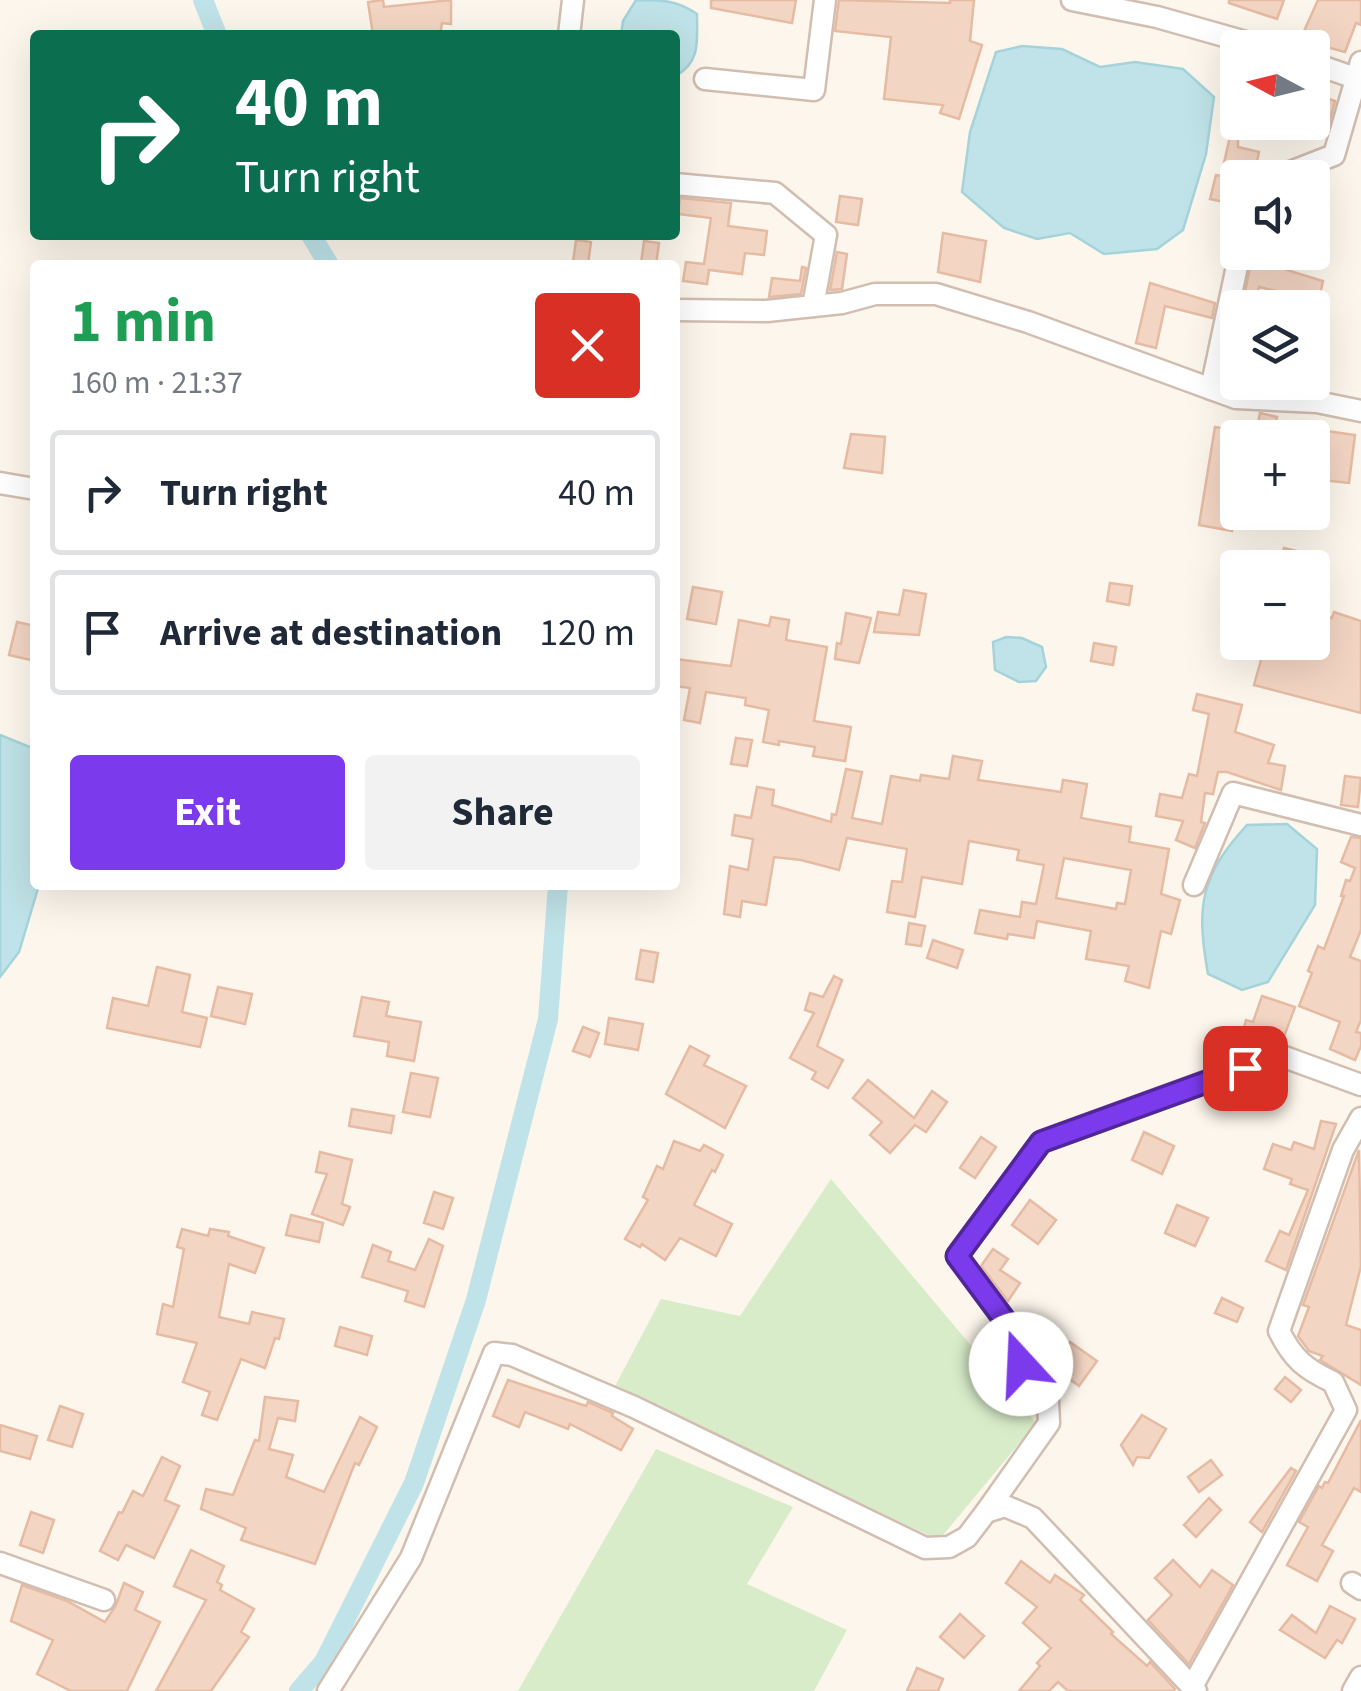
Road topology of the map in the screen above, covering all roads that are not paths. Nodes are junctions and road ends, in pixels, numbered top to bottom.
1 (573, 0) edge
2 (825, 0) edge
3 (1072, 0) edge
4 (1159, 8) edge
5 (570, 30) edge
6 (1220, 31) edge
7 (1330, 67) edge
8 (1359, 74) edge
9 (705, 79) dead end
10 (1321, 160) edge
11 (680, 184) edge
12 (1236, 270) edge
13 (813, 306) junction
14 (680, 310) edge
15 (1211, 389) junction
16 (1361, 410) edge
17 (0, 483) edge
18 (30, 488) edge
19 (1361, 825) edge
20 (1194, 885) dead end
21 (1361, 1085) edge
22 (1361, 1118) edge
23 (986, 1512) junction
24 (0, 1563) edge
25 (104, 1600) dead end
26 (1361, 1678) edge
27 (1194, 1688) edge
28 (328, 1691) edge
29 (1353, 1691) edge

1 - 5 street
2 - 9 street
3 - 4 street
4 - 6 street
7 - 8 street
8 - 10 street
11 - 13 street
12 - 15 street
13 - 14 street
13 - 15 street
15 - 16 street
17 - 18 street
19 - 20 street
21 - 23 street
22 - 27 street
23 - 27 street
23 - 28 street
24 - 25 street
26 - 29 street

